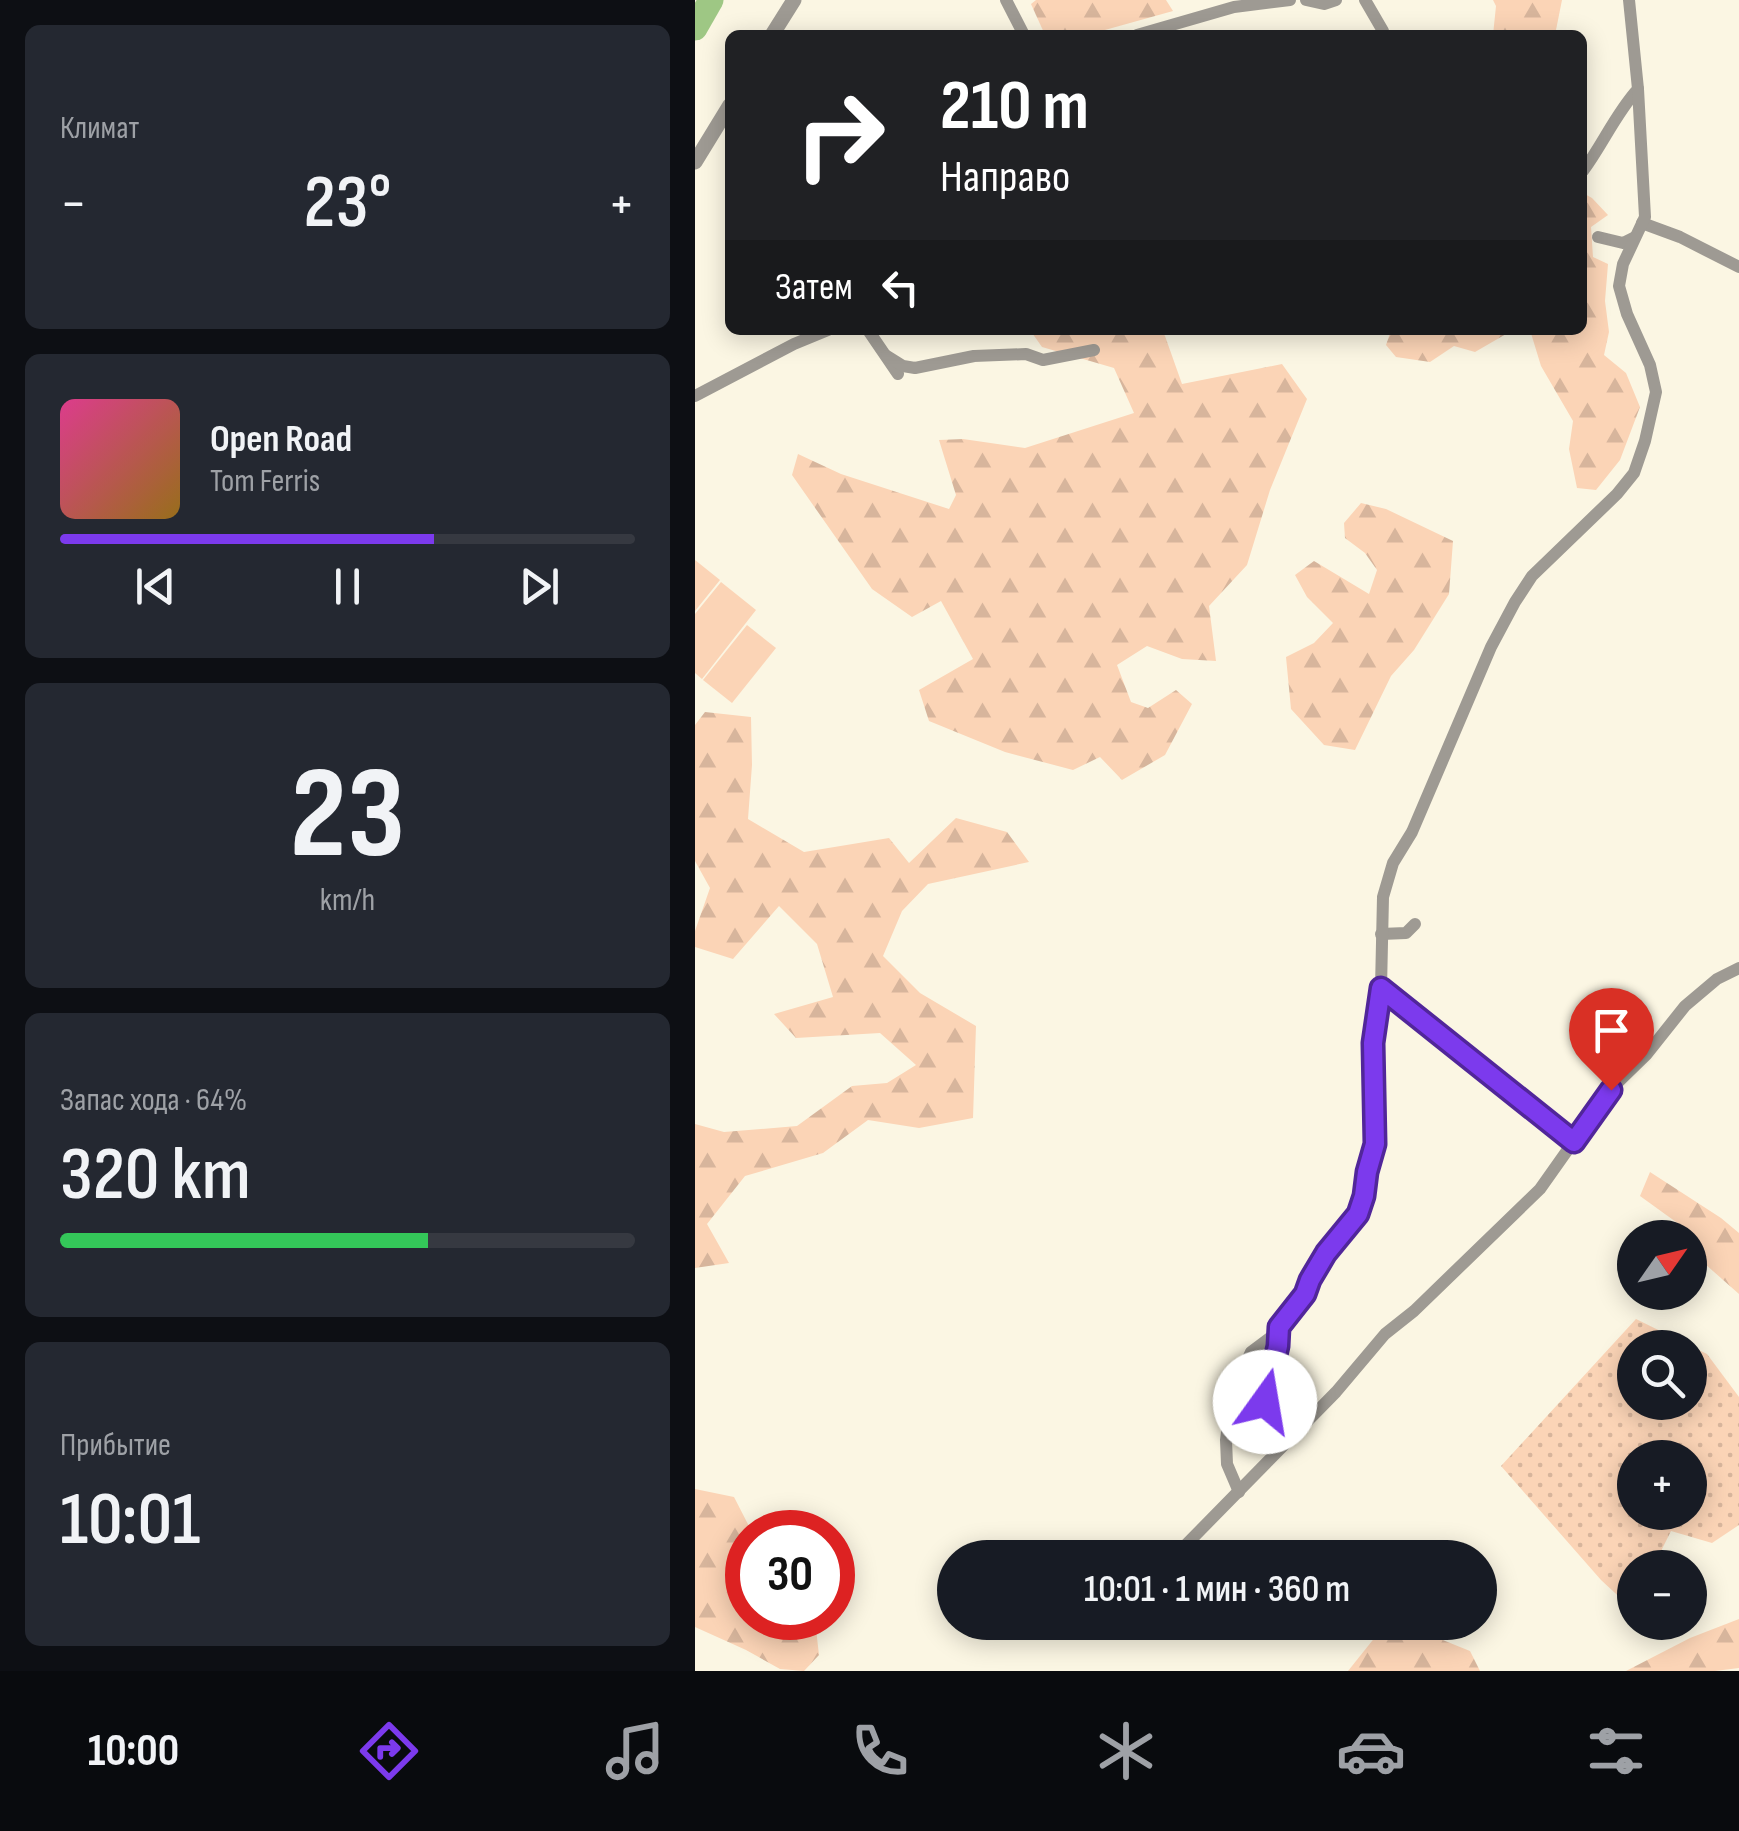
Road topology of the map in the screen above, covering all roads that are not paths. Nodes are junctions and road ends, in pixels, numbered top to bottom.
1 (794, 0) edge
2 (1006, 0) edge
3 (1290, 0) edge
4 (1306, 0) edge
5 (1337, 0) edge
6 (1365, 0) edge
7 (1629, 0) edge
8 (775, 30) edge
9 (1021, 30) edge
10 (1155, 30) edge
11 (1383, 30) dead end
12 (1638, 89) junction
13 (725, 113) edge
14 (695, 162) edge
15 (1587, 165) edge
16 (1642, 223) junction
17 (1635, 237) junction
18 (1598, 238) dead end
19 (1739, 268) edge
20 (814, 335) edge
21 (872, 335) edge
22 (1094, 350) dead end
23 (887, 356) junction
24 (899, 374) dead end
25 (695, 396) edge
26 (1415, 924) dead end
27 (1381, 934) junction
28 (1739, 968) edge
29 (1381, 988) junction
30 (1574, 1142) junction
31 (1279, 1327) junction
32 (1269, 1411) dead end
33 (1239, 1492) junction
34 (1191, 1540) edge

1 - 8 street
2 - 9 street
3 - 10 street
4 - 5 street
6 - 11 street
7 - 12 street
12 - 15 street
12 - 16 street
13 - 14 street
16 - 17 street
16 - 19 street
17 - 18 street
17 - 27 street
20 - 25 street
21 - 23 street
22 - 23 street
23 - 24 street
26 - 27 street
27 - 29 street
28 - 30 street
29 - 30 street
29 - 31 street
30 - 33 street
31 - 32 street
31 - 33 street
33 - 34 street

